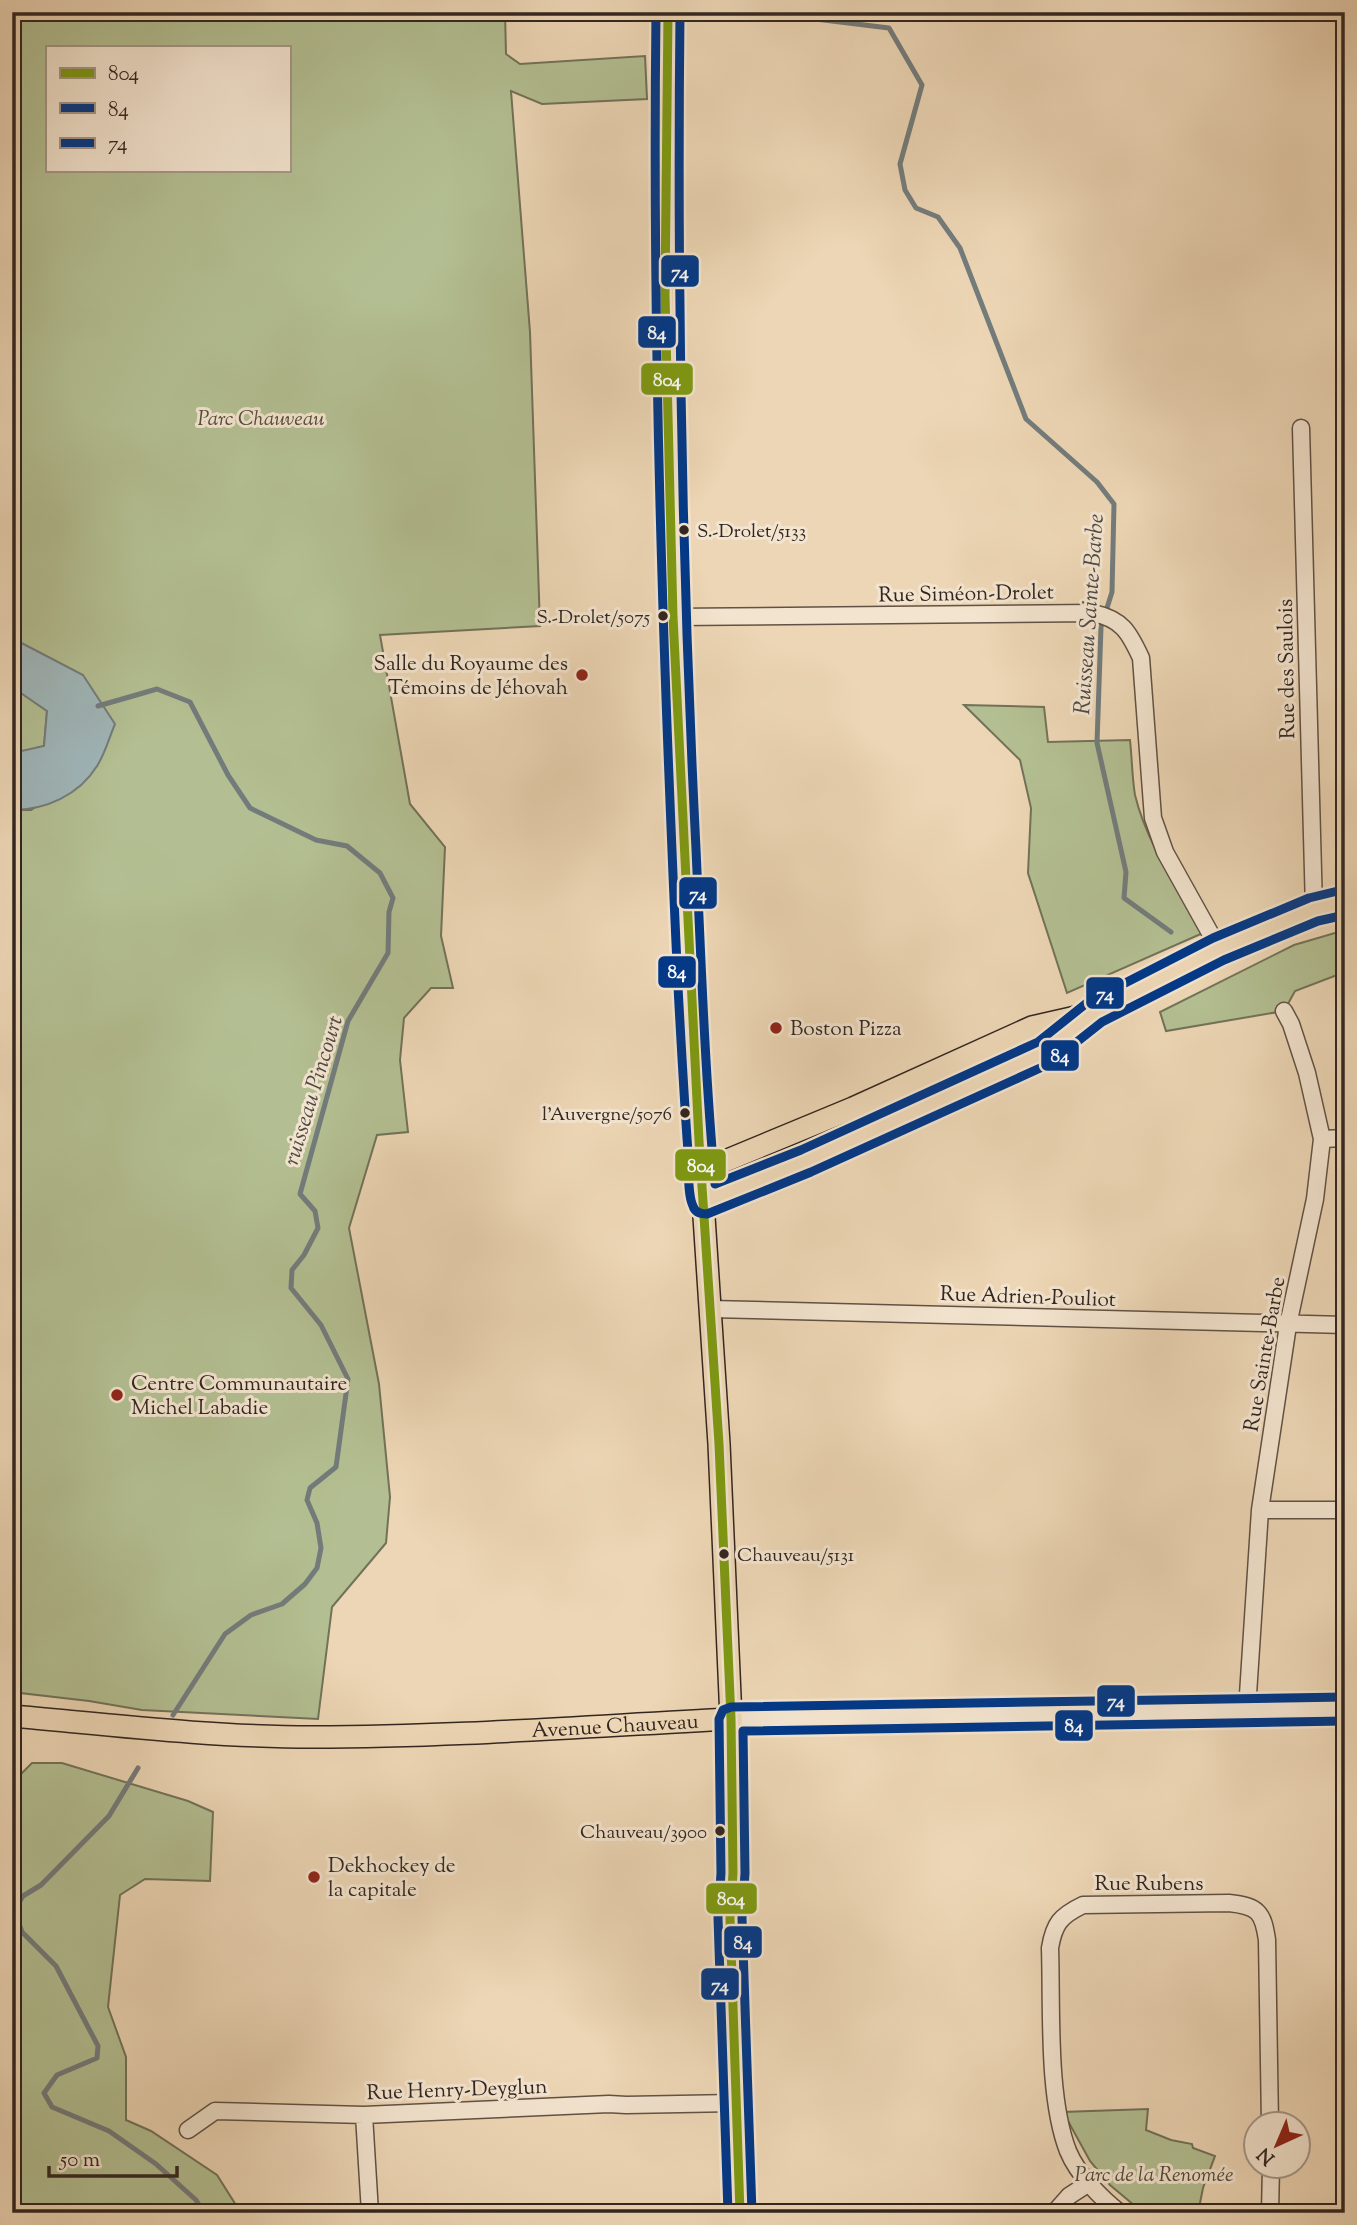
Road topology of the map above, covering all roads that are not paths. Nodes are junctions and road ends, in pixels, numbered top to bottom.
1 (668, 12) edge
2 (1301, 428) dead end
3 (673, 617) junction
4 (1345, 902) edge
5 (1314, 909) junction
6 (1219, 949) junction
7 (1283, 1011) dead end
8 (1095, 1012) junction
9 (1345, 1138) edge
10 (1322, 1139) junction
11 (701, 1171) junction
12 (704, 1202) junction
13 (711, 1309) junction
14 (1288, 1325) junction
15 (1345, 1325) edge
16 (1260, 1510) junction
17 (1345, 1510) edge
18 (1345, 1709) edge
19 (1247, 1710) junction
20 (12, 1716) edge
21 (731, 1719) junction
22 (734, 2103) junction
23 (1270, 2110) edge
24 (365, 2115) junction
25 (188, 2130) dead end
26 (1270, 2180) edge
27 (1089, 2183) junction
28 (370, 2213) edge
29 (740, 2213) edge
30 (1054, 2213) edge
31 (1120, 2213) edge
32 (1270, 2213) edge

1 - 3 main road
2 - 5 street, Rue des Saulois
3 - 6 street, Rue Siméon-Drolet
3 - 11 main road
4 - 5 main road
5 - 6 main road
6 - 8 main road
7 - 10 street, Rue Sainte-Barbe
8 - 11 main road
8 - 12 main road
9 - 10 street
10 - 14 street, Rue Sainte-Barbe
11 - 12 main road
12 - 13 main road
13 - 14 street, Rue Adrien-Pouliot
13 - 21 main road
14 - 15 street, Rue Adrien-Pouliot
14 - 16 street, Rue Sainte-Barbe
16 - 17 street
16 - 19 street, Rue Sainte-Barbe
18 - 19 street, Avenue Chauveau
19 - 21 street, Avenue Chauveau
20 - 21 main road, Avenue Chauveau
21 - 22 main road
22 - 24 street, Rue Henry-Deyglun
22 - 29 main road
23 - 27 street, Rue Rubens
24 - 25 street, Rue Henry-Deyglun
24 - 28 street
26 - 32 street
27 - 30 street
27 - 31 street

